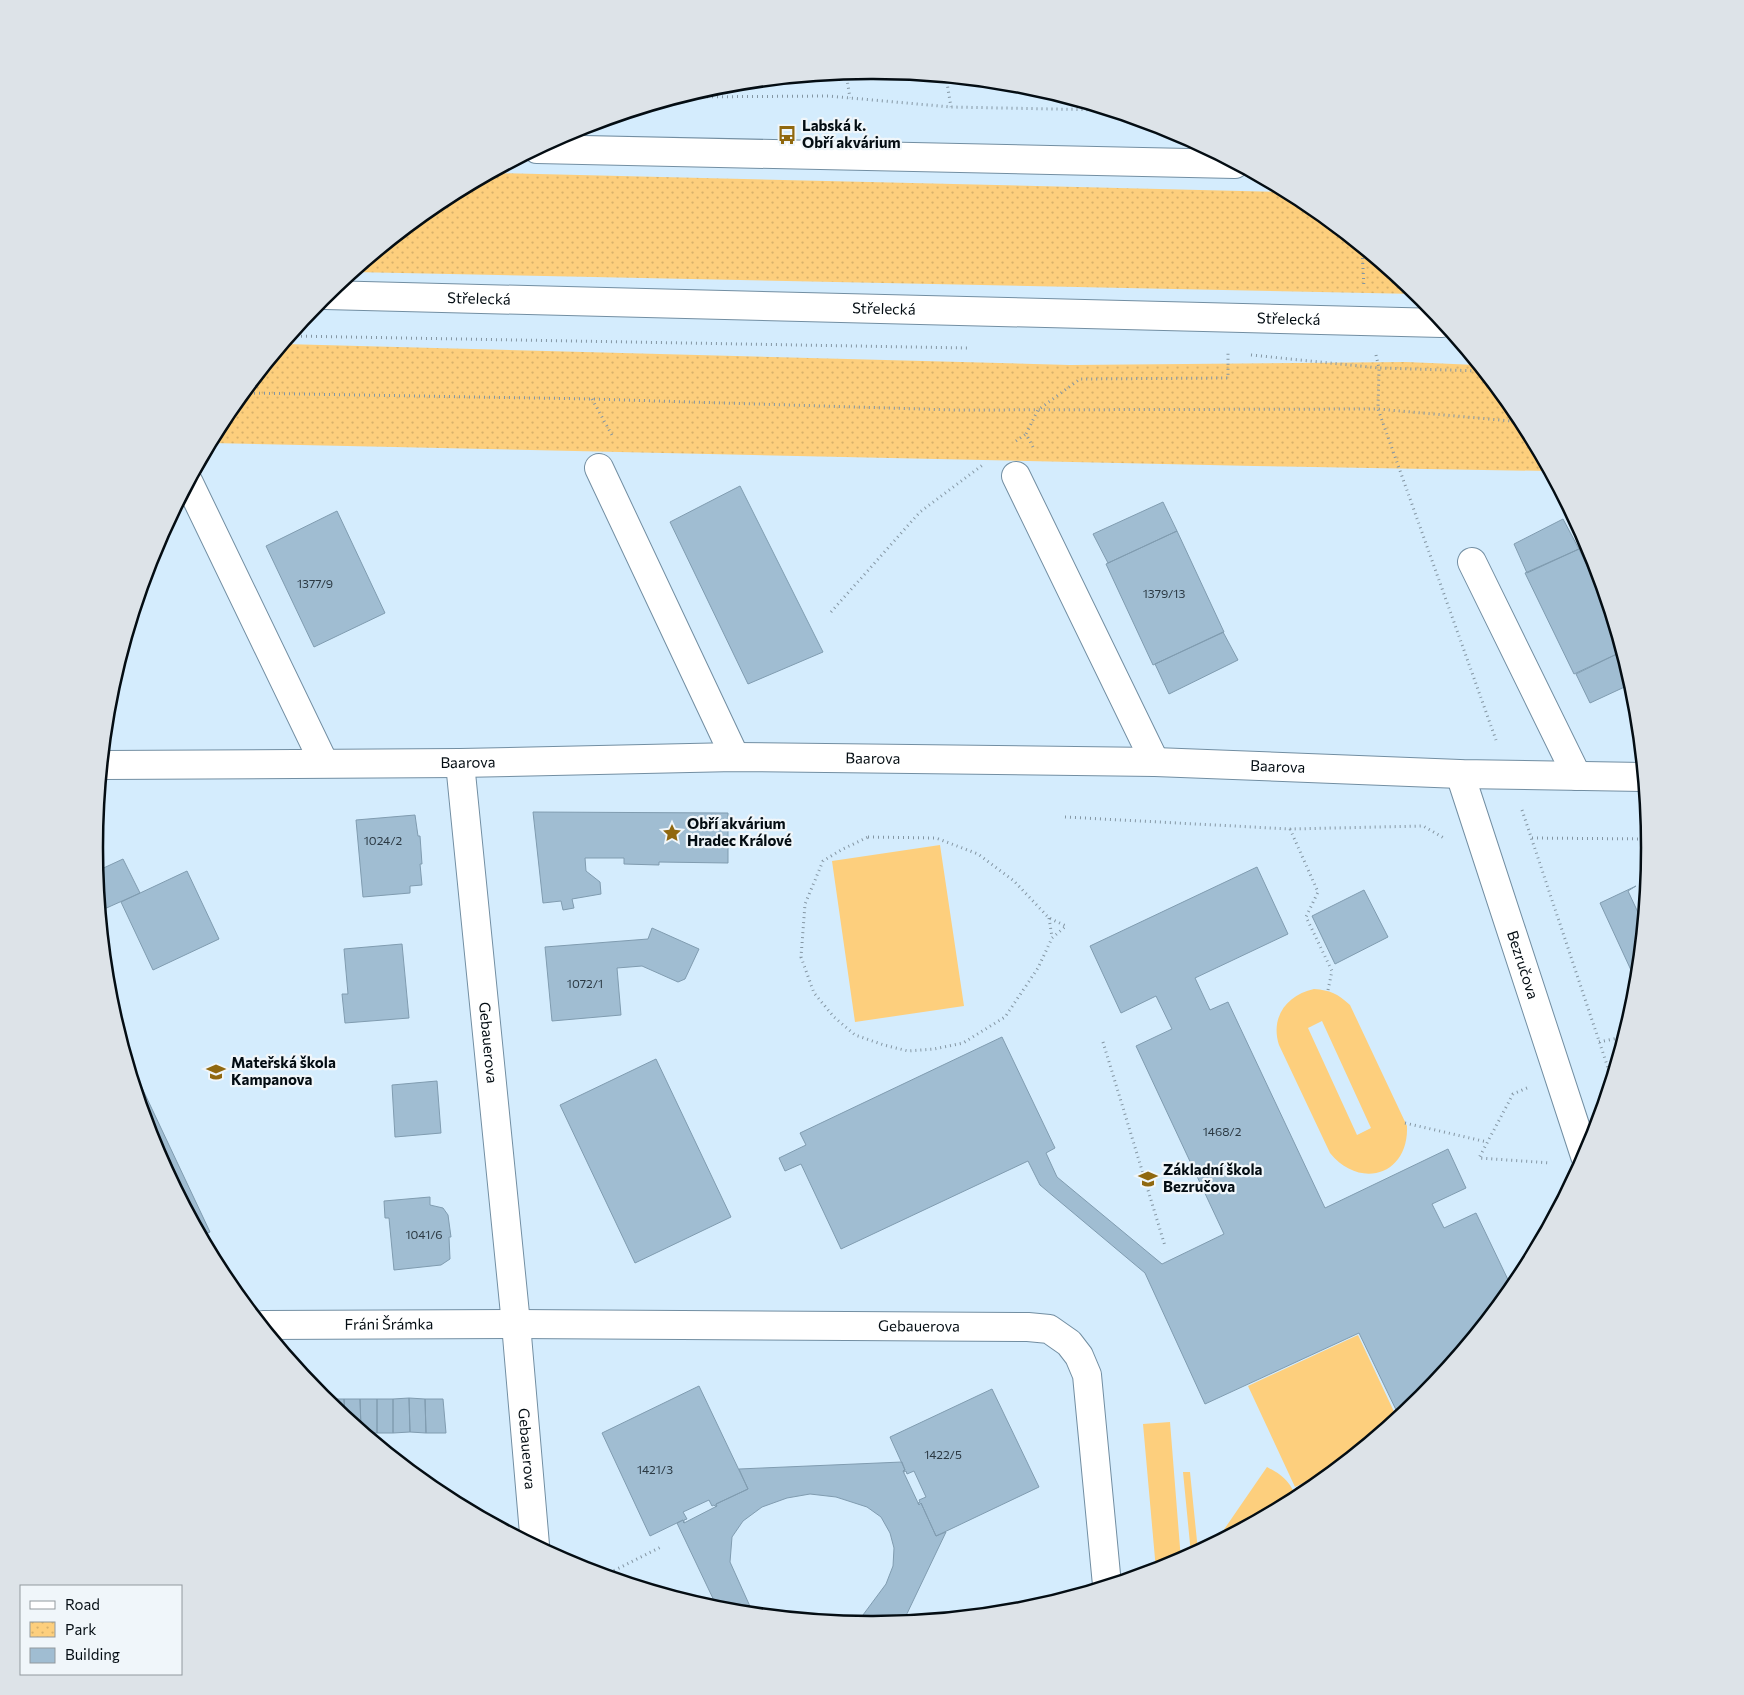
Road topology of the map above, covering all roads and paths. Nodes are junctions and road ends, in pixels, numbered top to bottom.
1 (847, 79) edge
2 (947, 82) edge
3 (709, 97) edge
4 (850, 98) junction
5 (951, 108) junction
6 (1086, 110) edge
7 (551, 149) edge
8 (1223, 164) edge
9 (337, 295) edge
10 (1433, 323) edge
11 (298, 336) edge
12 (969, 348) dead end
13 (1218, 352) dead end
14 (1247, 354) dead end
15 (1379, 368) junction
16 (1474, 371) edge
17 (252, 393) edge
18 (1378, 409) junction
19 (1038, 410) junction
20 (1512, 421) edge
21 (1026, 434) dead end
22 (1011, 445) dead end
23 (988, 462) dead end
24 (599, 468) dead end
25 (1016, 476) dead end
26 (192, 490) edge
27 (1472, 562) dead end
28 (831, 612) dead end
29 (735, 757) junction
30 (1155, 762) junction
31 (460, 763) junction
32 (324, 764) junction
33 (108, 765) edge
34 (1460, 774) junction
35 (1509, 774) junction
36 (1577, 776) junction
37 (1637, 777) edge
38 (1065, 817) dead end
39 (1290, 829) junction
40 (1532, 838) junction
41 (1641, 839) edge
42 (1452, 842) dead end
43 (1049, 918) junction
44 (1052, 938) junction
45 (1328, 990) dead end
46 (1617, 1038) edge
47 (1104, 1042) dead end
48 (1599, 1042) junction
49 (1608, 1069) edge
50 (1529, 1088) dead end
51 (1405, 1123) dead end
52 (1487, 1142) junction
53 (1581, 1145) edge
54 (1552, 1163) dead end
55 (1165, 1246) dead end
56 (516, 1324) junction
57 (270, 1325) edge
58 (534, 1538) edge
59 (661, 1547) dead end
60 (614, 1571) edge
61 (1106, 1579) edge

1 - 4 path
2 - 5 path
3 - 4 path
4 - 5 path
5 - 6 path
7 - 8 street
9 - 10 street, Střelecká
11 - 12 path
13 - 19 path
14 - 15 path
15 - 16 path
15 - 18 path
17 - 19 path
18 - 19 path
18 - 20 path
18 - 35 path
21 - 22 path
23 - 28 path
24 - 29 street
25 - 30 street
26 - 32 street
27 - 36 street
29 - 30 street, Baarova
29 - 31 street, Baarova
30 - 34 street, Baarova
31 - 32 street, Baarova
31 - 56 street, Gebauerova
32 - 33 street, Baarova
34 - 35 street, Baarova
34 - 53 street, Bezručova
35 - 36 street, Baarova
35 - 40 path
36 - 37 street, Baarova
38 - 39 path
39 - 42 path
39 - 45 path
40 - 41 path
40 - 48 path
43 - 44 path
43 - 44 path
43 - 44 path
46 - 48 path
47 - 55 path
48 - 49 path
50 - 52 path
51 - 52 path
52 - 54 path
56 - 57 street, Fráni Šrámka
56 - 58 street, Gebauerova
56 - 61 street, Gebauerova
59 - 60 path

